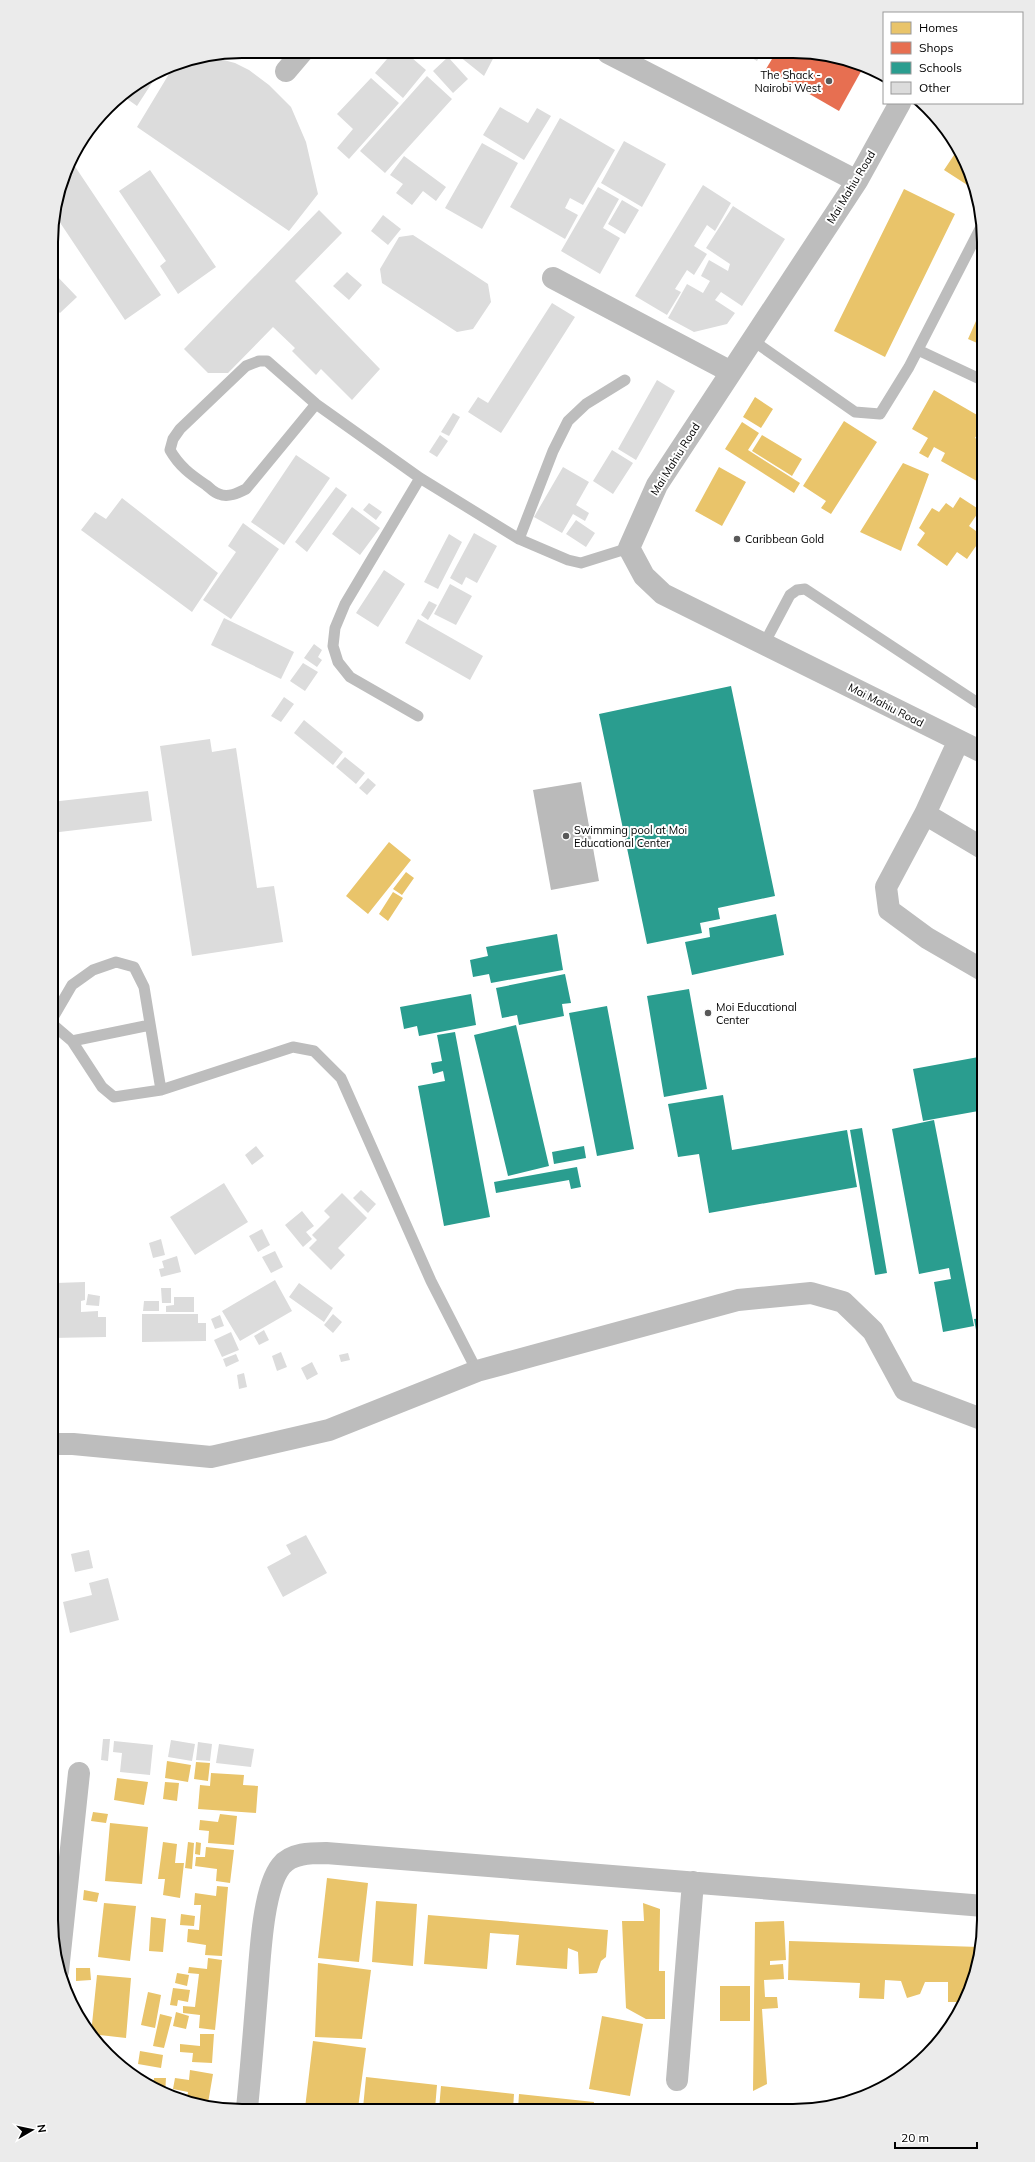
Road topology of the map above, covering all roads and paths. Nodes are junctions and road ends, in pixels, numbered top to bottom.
1 (296, 58) edge
2 (618, 58) edge
3 (286, 71) dead end
4 (899, 104) edge
5 (857, 181) junction
6 (977, 235) edge
7 (553, 278) dead end
8 (752, 340) junction
9 (918, 350) junction
10 (731, 372) junction
11 (977, 378) edge
12 (625, 380) dead end
13 (316, 404) junction
14 (420, 478) junction
15 (519, 539) junction
16 (629, 548) junction
17 (764, 644) junction
18 (977, 702) edge
19 (418, 716) dead end
20 (958, 742) junction
21 (977, 750) edge
22 (925, 814) junction
23 (977, 845) edge
24 (977, 963) edge
25 (58, 1010) edge
26 (150, 1026) junction
27 (58, 1028) edge
28 (72, 1041) junction
29 (161, 1090) junction
30 (477, 1370) junction
31 (977, 1417) edge
32 (58, 1444) edge
33 (79, 1773) dead end
34 (693, 1882) junction
35 (977, 1905) edge
36 (60, 1947) edge
37 (677, 2080) dead end
38 (247, 2104) edge

1 - 3 street
2 - 5 street
4 - 5 street, Mai Mahiu Road
5 - 8 street, Mai Mahiu Road
6 - 9 lane
7 - 10 street
8 - 9 lane
8 - 10 street, Mai Mahiu Road
9 - 11 lane
10 - 16 street, Mai Mahiu Road
12 - 15 lane
13 - 13 lane
13 - 14 lane
14 - 15 lane
14 - 19 lane
15 - 16 lane
16 - 17 street, Mai Mahiu Road
17 - 18 lane
17 - 20 street, Mai Mahiu Road
20 - 21 street, Mai Mahiu Road
20 - 22 street
22 - 23 street
22 - 24 street
25 - 26 lane
26 - 28 lane
26 - 29 lane
27 - 28 lane
28 - 29 lane
29 - 30 lane
30 - 31 street
30 - 32 street
33 - 36 street
34 - 35 street
34 - 37 street
34 - 38 street

